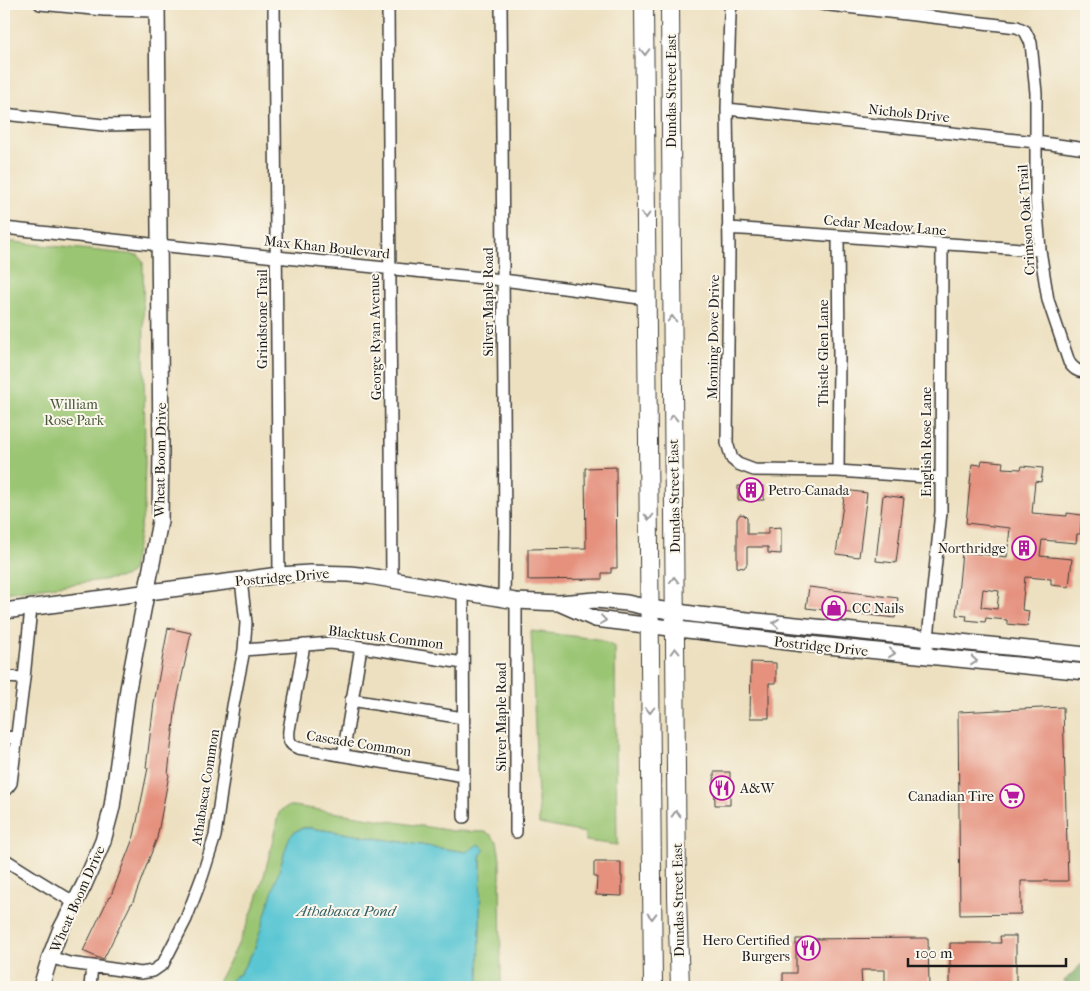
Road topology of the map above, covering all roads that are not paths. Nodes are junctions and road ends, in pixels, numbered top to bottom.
1 (40, 4) edge
2 (274, 4) edge
3 (388, 4) edge
4 (501, 4) edge
5 (644, 4) edge
6 (670, 4) edge
7 (733, 4) edge
8 (821, 4) edge
9 (157, 7) edge
10 (727, 109) junction
11 (4, 114) edge
12 (158, 124) junction
13 (1036, 142) junction
14 (1086, 149) edge
15 (4, 228) edge
16 (728, 228) junction
17 (838, 236) junction
18 (942, 244) junction
19 (159, 245) junction
20 (1040, 250) junction
21 (276, 256) junction
22 (389, 268) junction
23 (503, 280) junction
24 (647, 299) junction
25 (1086, 372) edge
26 (838, 471) junction
27 (941, 478) junction
28 (279, 575) junction
29 (241, 580) junction
30 (392, 580) junction
31 (146, 592) junction
32 (463, 592) junction
33 (510, 600) junction
34 (559, 604) junction
35 (31, 608) junction
36 (650, 608) junction
37 (4, 611) edge
38 (675, 611) junction
39 (650, 626) junction
40 (675, 629) junction
41 (928, 638) junction
42 (304, 645) junction
43 (361, 647) junction
44 (244, 650) junction
45 (1086, 655) edge
46 (926, 657) junction
47 (463, 663) junction
48 (1086, 672) edge
49 (4, 677) edge
50 (24, 678) junction
51 (351, 700) junction
52 (463, 718) junction
53 (4, 737) edge
54 (17, 738) junction
55 (343, 755) junction
56 (464, 776) junction
57 (4, 791) edge
58 (464, 817) dead end
59 (516, 832) dead end
60 (4, 859) edge
61 (75, 903) junction
62 (50, 957) junction
63 (92, 966) junction
64 (41, 987) edge
65 (90, 987) edge
66 (653, 987) edge
67 (680, 987) edge

1 - 9 street
2 - 21 street, Grindstone Trail
3 - 22 street, George Ryan Avenue
4 - 23 street, Silver Maple Road
5 -> 24 main road, Dundas Street East
38 -> 6 main road, Dundas Street East
7 - 10 street, Morning Dove Drive
8 - 13 street
9 - 12 street, Wheat Boom Drive
10 - 13 street, Nichols Drive
10 - 16 street, Morning Dove Drive
11 - 12 street
12 - 19 street, Wheat Boom Drive
13 - 14 street, Nichols Drive
13 - 20 street, Crimson Oak Trail
15 - 19 street, Max Khan Boulevard
16 - 17 street, Cedar Meadow Lane
16 - 26 street, Morning Dove Drive
17 - 18 street, Cedar Meadow Lane
17 - 26 street, Thistle Glen Lane
18 - 20 street, Cedar Meadow Lane
18 - 27 street, English Rose Lane
19 - 21 street, Max Khan Boulevard
19 - 31 street, Wheat Boom Drive
20 - 25 street, Crimson Oak Trail
21 - 22 street, Max Khan Boulevard
21 - 28 street, Grindstone Trail
22 - 23 street, Max Khan Boulevard
22 - 30 street, George Ryan Avenue
23 - 24 street, Max Khan Boulevard
23 - 33 street, Silver Maple Road
24 -> 36 main road, Dundas Street East
26 - 27 street, Morning Dove Drive
27 - 41 street, English Rose Lane
28 - 29 street, Postridge Drive
28 - 30 street, Postridge Drive
29 - 31 street, Postridge Drive
29 - 44 street, Athabasca Common
30 - 32 street, Postridge Drive
31 - 35 street, Postridge Drive
31 - 61 street, Wheat Boom Drive
32 - 33 street, Postridge Drive
32 - 47 street
33 - 34 street, Postridge Drive
33 - 59 street, Silver Maple Road
34 - 36 street, Postridge Drive
34 -> 39 street, Postridge Drive
35 - 37 street, Postridge Drive
35 - 50 street
36 - 38 street, Postridge Drive
36 - 39 main road, Dundas Street East
38 - 40 main road, Dundas Street East
41 -> 38 street, Postridge Drive
39 - 40 street, Postridge Drive
39 -> 66 main road, Dundas Street East
40 -> 46 street, Postridge Drive
67 -> 40 main road, Dundas Street East
41 - 45 street, Postridge Drive
41 - 46 street, English Rose Lane
42 - 43 street, Blacktusk Common
42 - 44 street, Blacktusk Common
42 - 55 street, Cascade Common
43 - 47 street, Blacktusk Common
43 - 51 street
44 - 63 street, Athabasca Common
46 -> 48 street, Postridge Drive
47 - 52 street
49 - 50 street
50 - 54 street
51 - 52 street
51 - 55 street
52 - 56 street
53 - 54 street
54 - 57 street
55 - 56 street, Cascade Common
56 - 58 street
60 - 61 street
61 - 62 street, Wheat Boom Drive
62 - 63 street, Athabasca Common
62 - 64 street, Wheat Boom Drive
63 - 65 street

